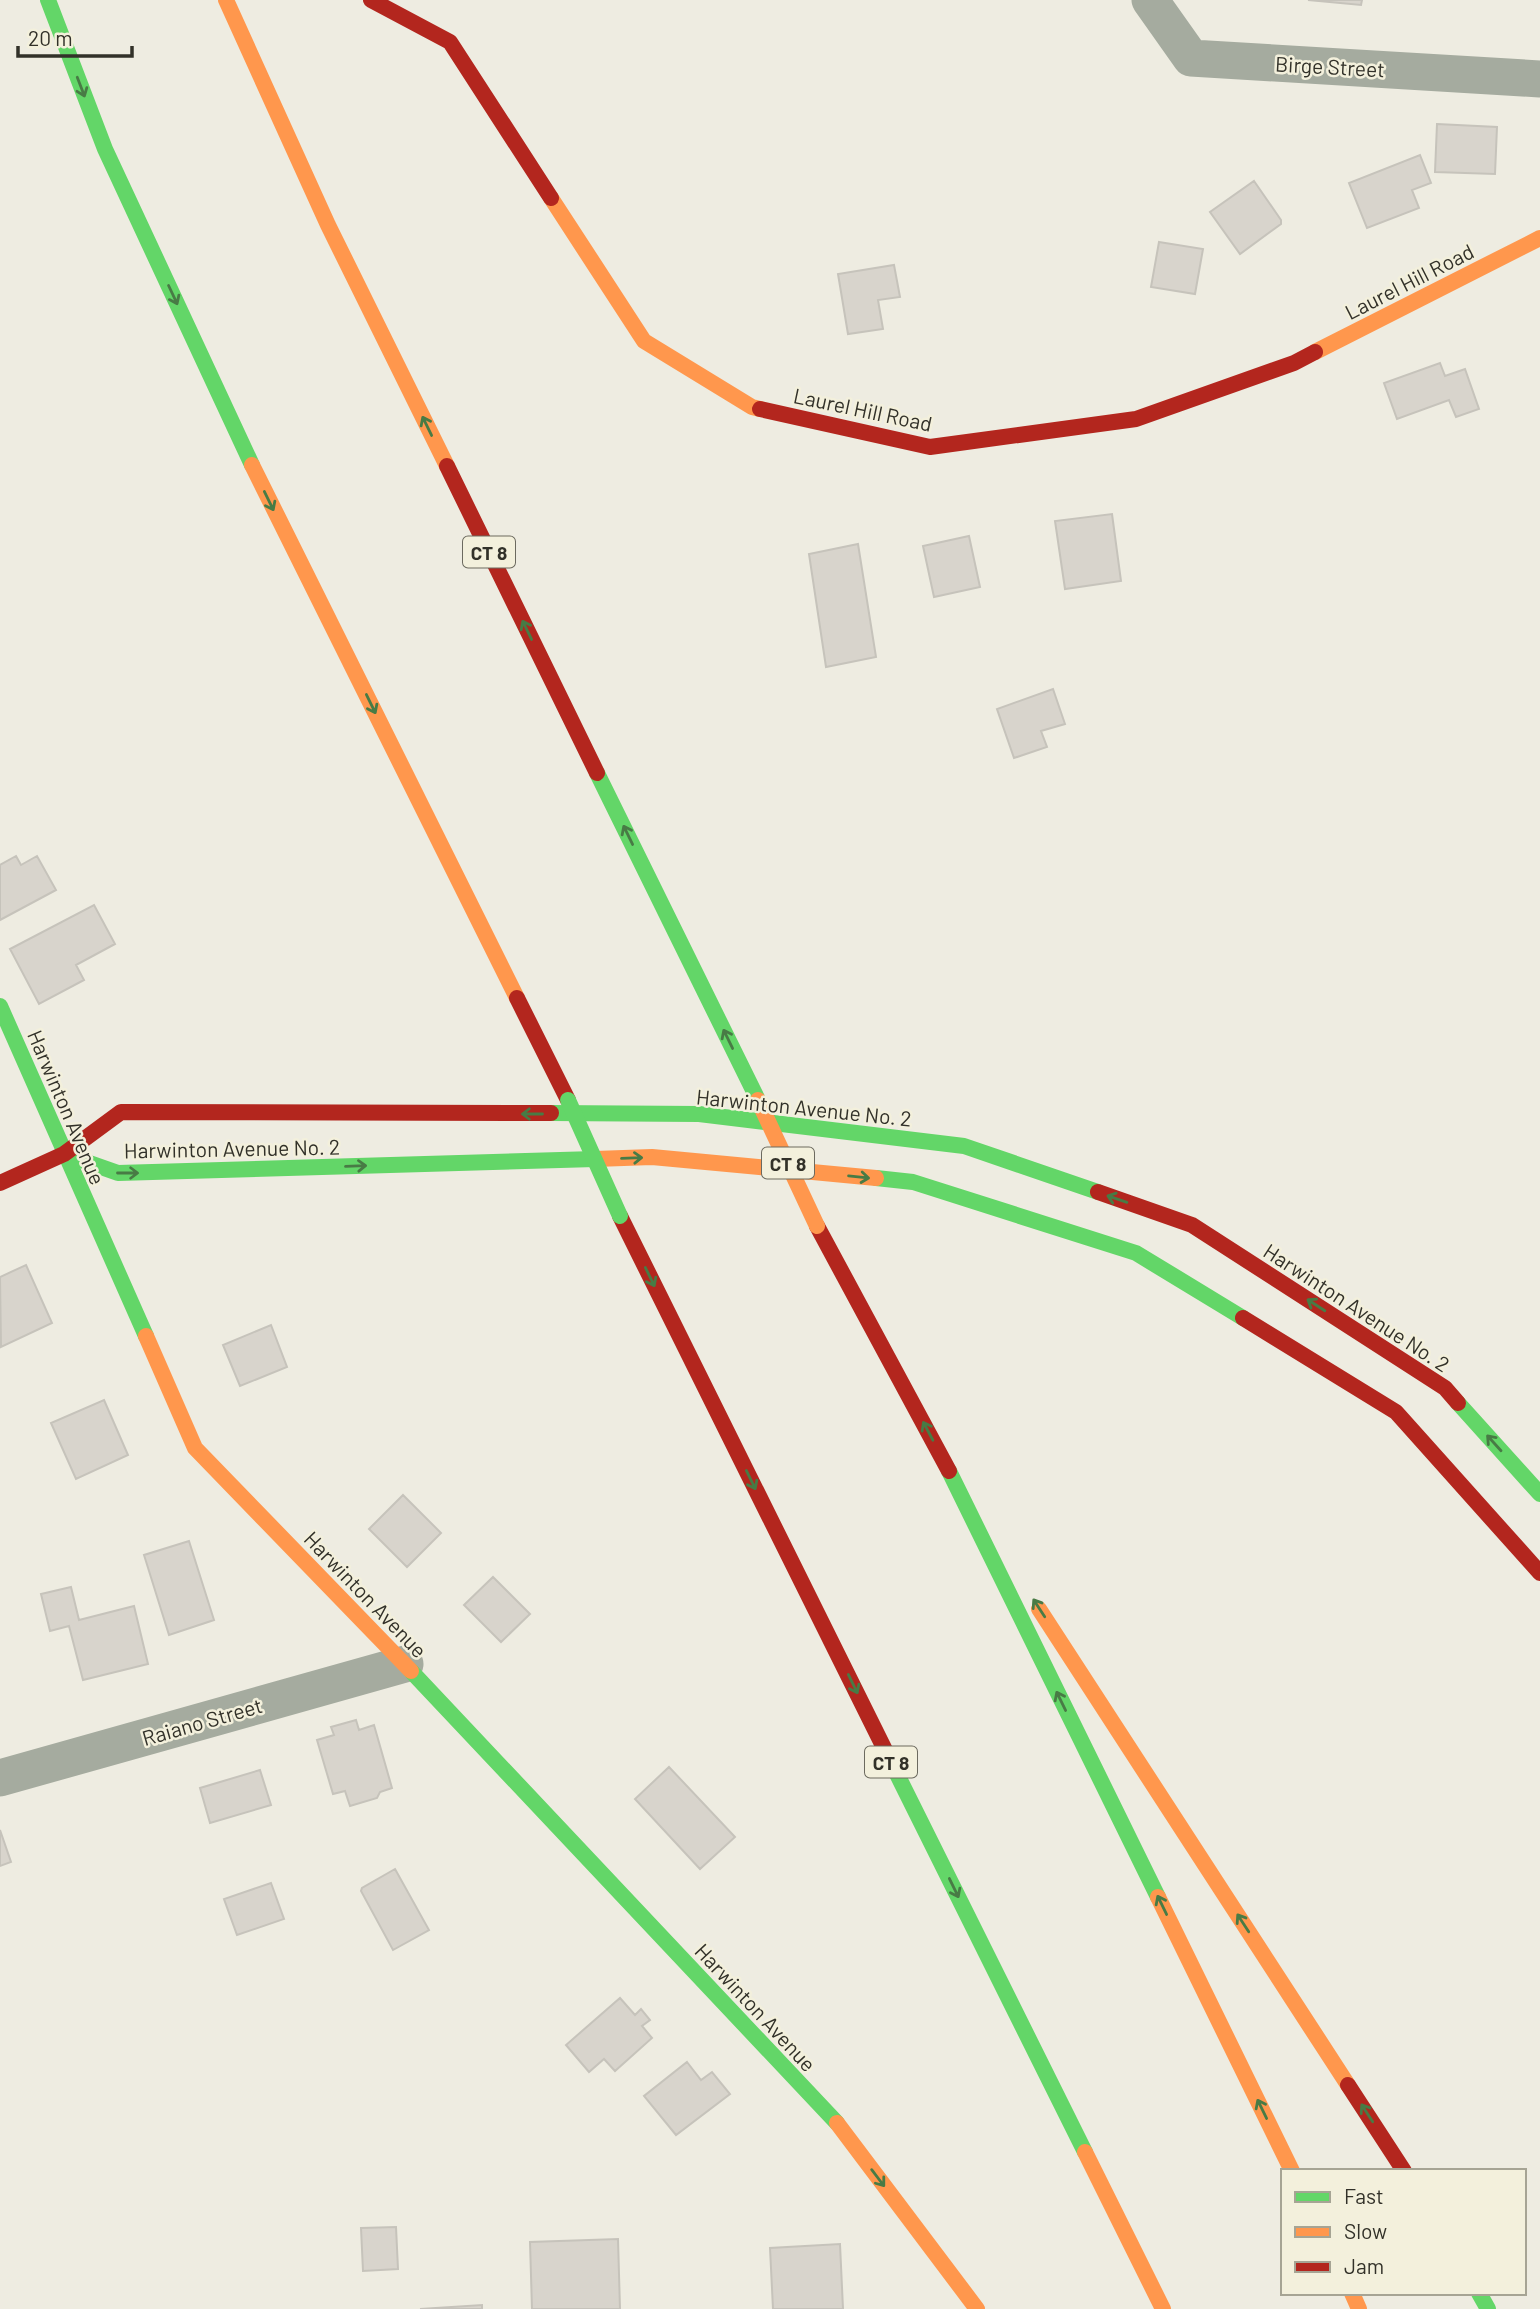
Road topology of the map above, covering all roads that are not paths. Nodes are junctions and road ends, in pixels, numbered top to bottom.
1 (48, 0) edge
2 (226, 0) edge
3 (371, 0) edge
4 (1150, 0) edge
5 (1540, 79) edge
6 (1540, 238) edge
7 (0, 1006) edge
8 (64, 1154) junction
9 (0, 1182) edge
10 (945, 1463) junction
11 (1540, 1494) edge
12 (1540, 1573) edge
13 (405, 1664) junction
14 (0, 1778) edge
15 (1291, 2169) edge
16 (1403, 2169) edge
17 (977, 2309) edge
18 (1163, 2309) edge

1 -> 18 main road, CT 8, bridge
10 -> 2 main road, CT 8, bridge
3 - 6 main road, Laurel Hill Road
4 - 5 street, Birge Street
7 - 8 main road, Harwinton Avenue
8 - 9 main road
11 -> 8 main road, Harwinton Avenue No. 2
8 -> 12 main road, Harwinton Avenue No. 2
8 - 13 main road, Harwinton Avenue
15 -> 10 main road, CT 8
16 -> 10 main road
13 - 14 street, Raiano Street
13 -> 17 main road, Harwinton Avenue

